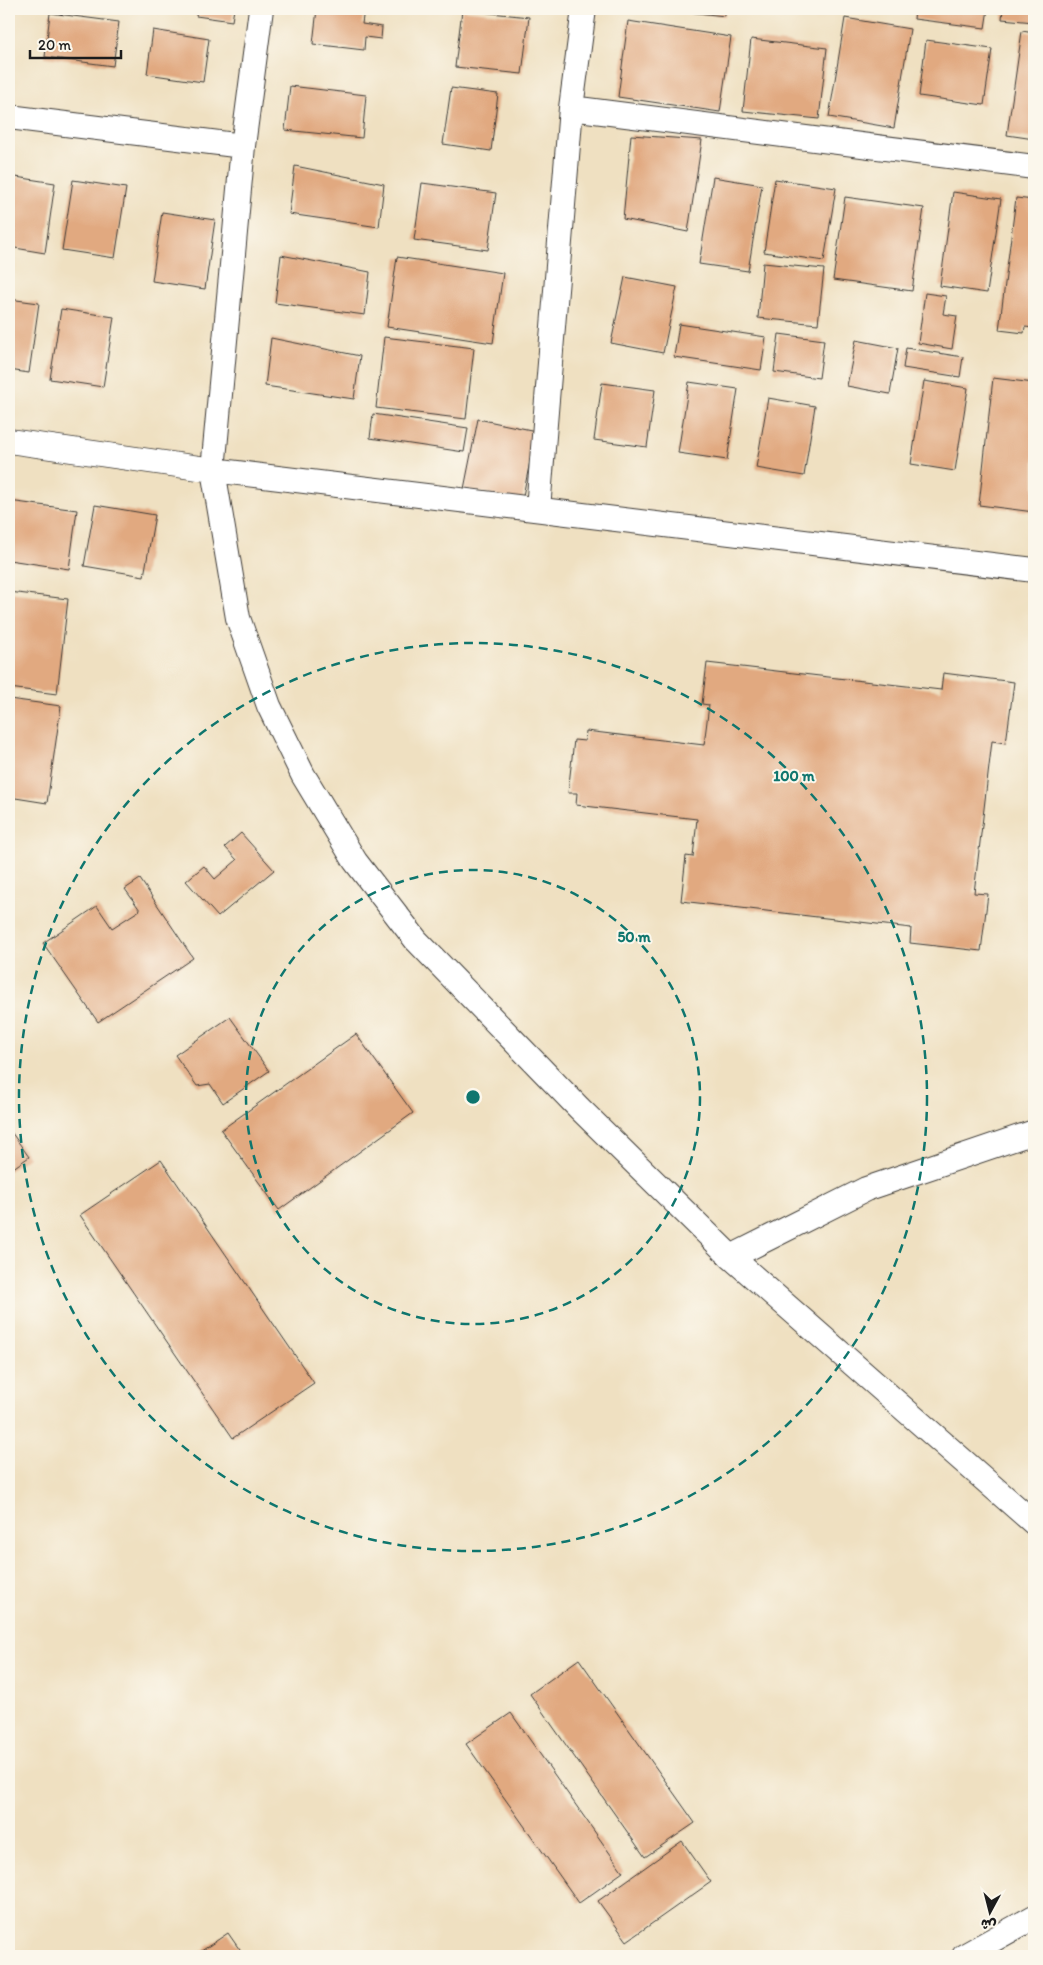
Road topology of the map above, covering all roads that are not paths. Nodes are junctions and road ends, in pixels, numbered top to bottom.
1 (261, 9) edge
2 (584, 9) edge
3 (571, 108) junction
4 (9, 117) edge
5 (243, 146) junction
6 (1034, 167) edge
7 (9, 441) edge
8 (213, 470) junction
9 (538, 509) junction
10 (1034, 570) edge
11 (1034, 1131) edge
12 (731, 1257) junction
13 (1034, 1523) edge
14 (1034, 1917) edge
15 (964, 1956) edge

1 - 5 street
2 - 3 street
3 - 6 street
3 - 9 street
4 - 5 street
5 - 8 street
7 - 8 street
8 - 9 street
8 - 12 street
9 - 10 street
11 - 12 street
12 - 13 street
14 - 15 street

